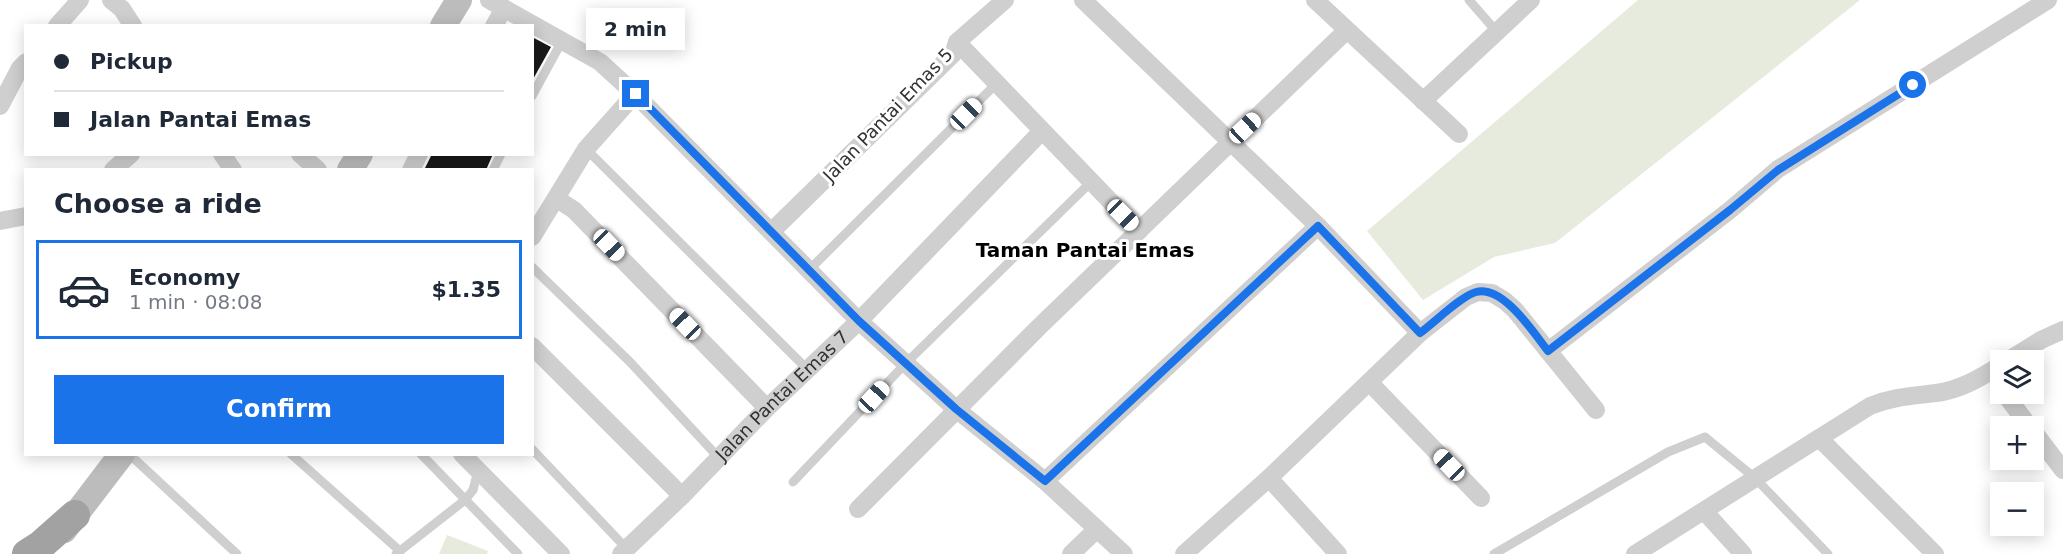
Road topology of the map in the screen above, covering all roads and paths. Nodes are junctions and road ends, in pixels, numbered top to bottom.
1 (80, 0) edge
2 (111, 0) edge
3 (459, 0) edge
4 (1005, 0) edge
5 (1083, 0) edge
6 (1469, 0) edge
7 (1531, 0) edge
8 (2048, 0) edge
9 (1317, 1) edge
10 (496, 4) edge
11 (59, 24) edge
12 (132, 24) edge
13 (444, 24) edge
14 (494, 24) edge
15 (532, 24) edge
16 (534, 25) edge
17 (1346, 31) junction
18 (1496, 31) junction
19 (562, 41) junction
20 (957, 42) junction
21 (24, 64) edge
22 (997, 83) junction
23 (534, 92) edge
24 (636, 94) junction
25 (1423, 101) junction
26 (0, 106) edge
27 (1042, 131) junction
28 (1459, 134) dead end
29 (1230, 142) junction
30 (586, 149) junction
31 (129, 156) edge
32 (302, 156) edge
33 (115, 168) edge
34 (316, 168) edge
35 (1090, 183) junction
36 (557, 199) junction
37 (24, 216) edge
38 (0, 221) edge
39 (1318, 226) junction
40 (772, 231) junction
41 (1139, 231) junction
42 (534, 234) edge
43 (534, 269) edge
44 (809, 270) junction
45 (859, 321) junction
46 (2063, 330) edge
47 (1420, 333) junction
48 (534, 348) edge
49 (2025, 350) edge
50 (1548, 351) junction
51 (906, 363) junction
52 (808, 370) junction
53 (1990, 372) edge
54 (1370, 383) junction
55 (2012, 404) edge
56 (767, 408) junction
57 (956, 409) junction
58 (1596, 410) dead end
59 (2021, 416) edge
60 (1819, 438) junction
61 (2044, 445) edge
62 (534, 451) edge
63 (120, 456) edge
64 (131, 456) edge
65 (293, 456) edge
66 (423, 456) edge
67 (464, 456) edge
68 (719, 458) junction
69 (2063, 470) edge
70 (478, 471) junction
71 (1269, 478) junction
72 (1755, 478) junction
73 (1045, 481) junction
74 (793, 482) dead end
75 (682, 496) junction
76 (1481, 498) dead end
77 (465, 500) junction
78 (858, 509) dead end
79 (1704, 511) junction
80 (75, 515) junction
81 (1097, 529) junction
82 (624, 551) edge
83 (398, 553) edge
84 (27, 554) edge
85 (47, 554) edge
86 (57, 554) edge
87 (237, 554) edge
88 (518, 554) edge
89 (561, 554) edge
90 (1071, 554) edge
91 (1124, 554) edge
92 (1184, 554) edge
93 (1338, 554) edge
94 (1494, 554) edge
95 (1635, 554) edge
96 (1743, 554) edge
97 (1828, 554) edge
98 (1935, 554) edge

1 - 11 street
2 - 12 street
3 - 13 main road
4 - 20 street, Jalan Pantai Emas 5
5 - 29 street
6 - 18 lane
7 - 18 street
8 - 50 street
9 - 17 street
10 - 14 street
10 - 15 street
16 - 19 street
17 - 25 street
17 - 29 street
18 - 25 street
19 - 23 lane
19 - 24 street
20 - 22 street
20 - 40 street, Jalan Pantai Emas 5
21 - 26 street
22 - 27 street
22 - 44 lane
24 - 30 street
24 - 40 street
25 - 28 street
27 - 35 street
27 - 45 street, Jalan Pantai Emas 7
29 - 39 street
29 - 41 street
30 - 36 street
30 - 52 lane
31 - 33 street
32 - 34 street
35 - 41 street
35 - 51 lane
36 - 42 street
36 - 56 street
37 - 38 street
39 - 47 street
39 - 73 street
40 - 44 street
41 - 57 street
43 - 68 lane
44 - 45 street
45 - 51 street
45 - 52 street, Jalan Pantai Emas 7
46 - 49 street
47 - 50 street
47 - 54 street
48 - 75 street
50 - 58 street
51 - 57 street
51 - 74 lane
52 - 56 street, Jalan Pantai Emas 7
53 - 60 street
54 - 71 street
54 - 76 street
55 - 59 street
56 - 68 street, Jalan Pantai Emas 7
57 - 73 street
57 - 78 street
60 - 72 street
60 - 98 street
61 - 69 street
62 - 82 lane
63 - 80 main road
64 - 87 lane
65 - 83 lane
66 - 77 lane
67 - 70 street
68 - 75 street, Jalan Pantai Emas 7
70 - 77 lane
70 - 89 street
71 - 92 street
71 - 93 street
72 - 79 street
72 - 94 lane
72 - 97 lane
73 - 81 street
75 - 82 street, Jalan Pantai Emas 7
77 - 83 lane
77 - 88 lane
79 - 95 street
79 - 96 street
80 - 84 highway
80 - 85 main road
80 - 86 highway
81 - 90 street
81 - 91 street

